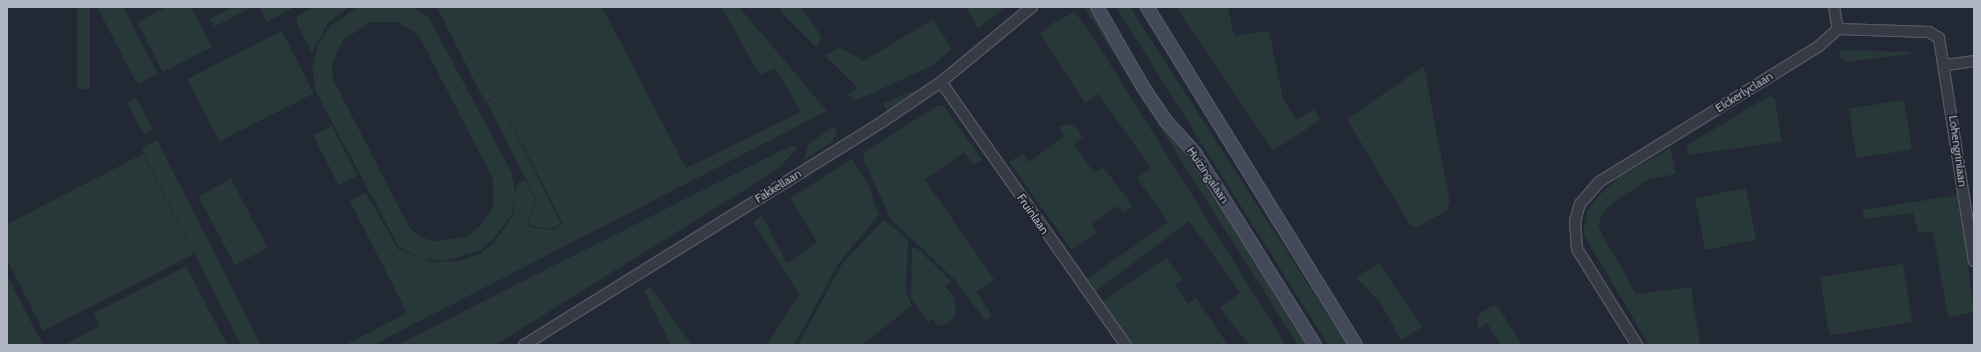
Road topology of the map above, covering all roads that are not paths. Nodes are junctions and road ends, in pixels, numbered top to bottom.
1 (1032, 7) edge
2 (1040, 7) edge
3 (1097, 7) edge
4 (1147, 7) edge
5 (1834, 7) edge
6 (1024, 15) junction
7 (1838, 29) junction
8 (1974, 61) edge
9 (1946, 65) junction
10 (941, 82) junction
11 (1974, 261) edge
12 (524, 345) edge
13 (1126, 345) edge
14 (1315, 345) edge
15 (1356, 345) edge
16 (1636, 345) edge

1 - 6 street, Fakkellaan
2 - 6 street, Fakkellaan
3 - 14 main road, Huizingalaan
4 - 15 main road
5 - 7 street
6 - 10 street, Fakkellaan
7 - 9 street
7 - 16 street, Elckerlyclaan
8 - 9 street
9 - 11 street, Lohengrinlaan
10 - 12 street, Fakkellaan
10 - 13 street, Fruinlaan

